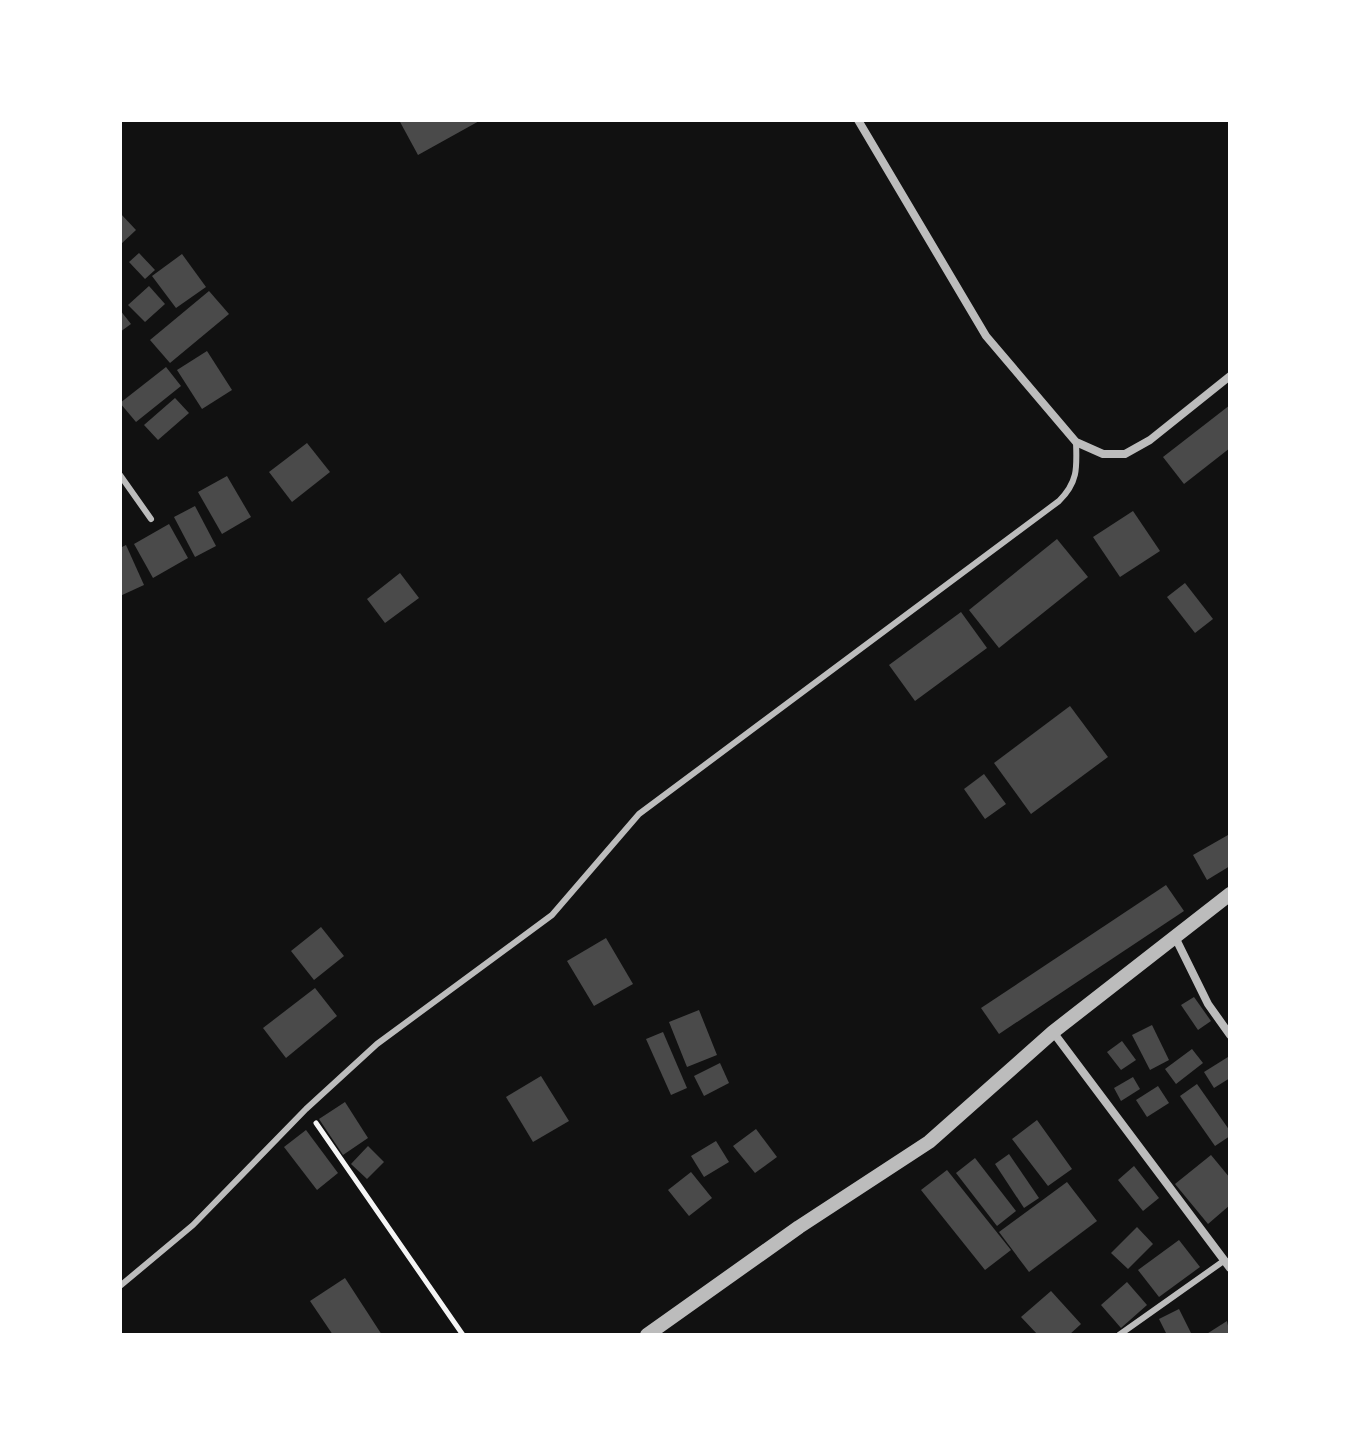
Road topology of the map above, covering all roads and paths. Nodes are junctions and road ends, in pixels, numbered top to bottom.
1 (858, 120) edge
2 (1230, 376) edge
3 (1076, 442) junction
4 (120, 475) edge
5 (151, 519) dead end
6 (1230, 894) edge
7 (1175, 937) junction
8 (1053, 1032) junction
9 (1230, 1035) edge
10 (306, 1109) junction
11 (1227, 1264) edge
12 (120, 1286) edge
13 (463, 1335) edge
14 (647, 1335) edge
15 (1119, 1335) edge

1 - 3 street
2 - 3 street
3 - 10 lane
4 - 5 lane
6 - 7 street
7 - 8 street
7 - 9 street
8 - 11 street
8 - 14 street
10 - 12 lane
10 - 13 path
11 - 15 lane

